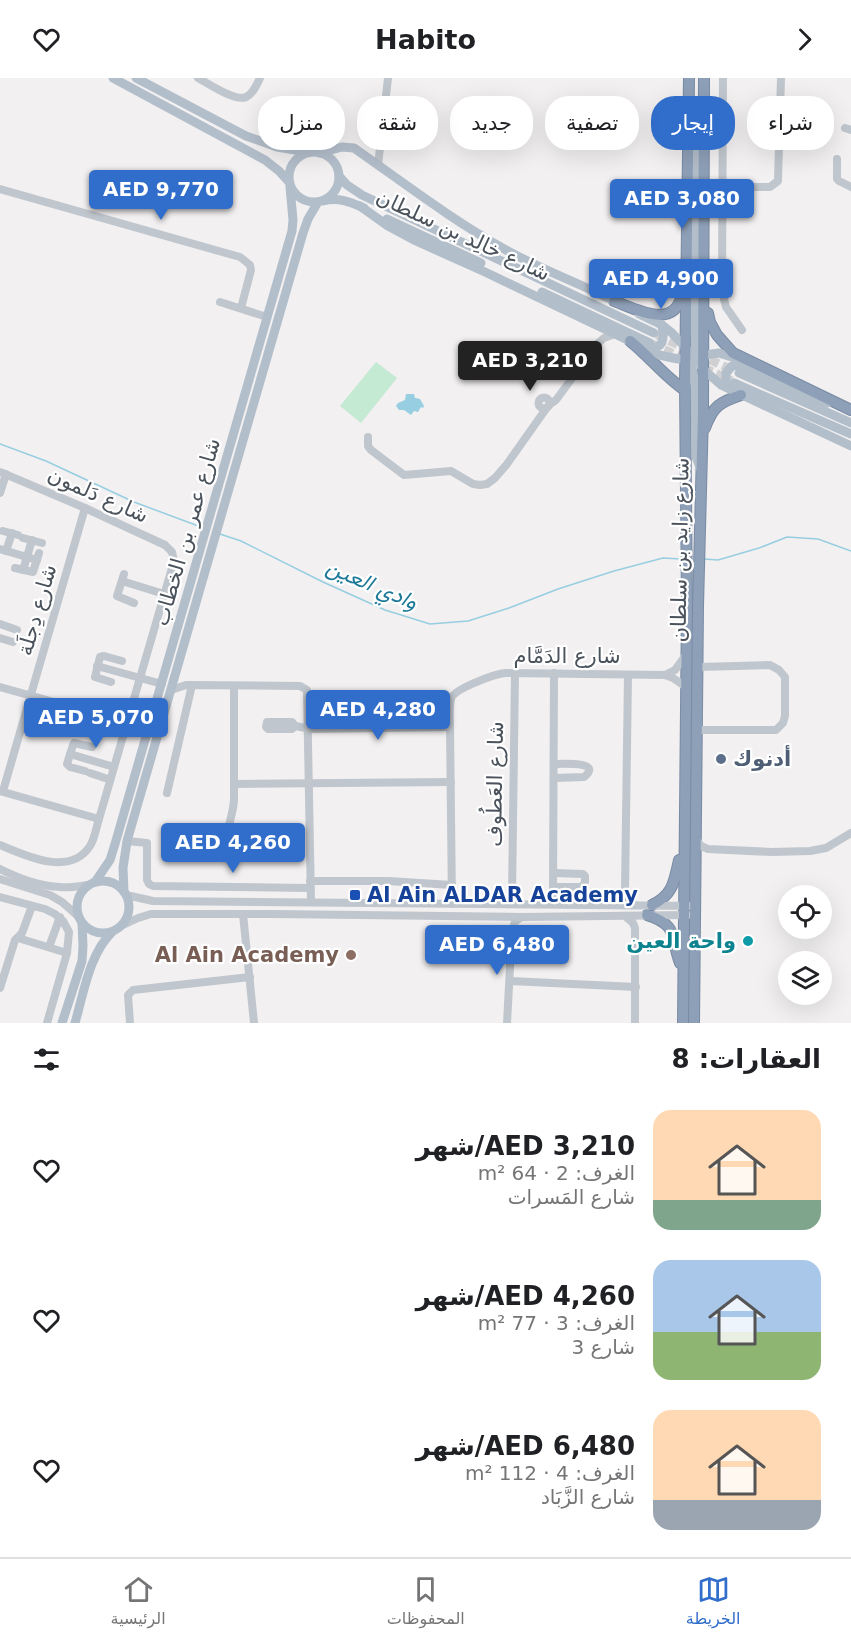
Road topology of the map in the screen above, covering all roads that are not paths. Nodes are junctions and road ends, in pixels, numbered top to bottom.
1 (113, 78) edge
2 (136, 78) edge
3 (198, 78) edge
4 (260, 78) edge
5 (388, 78) edge
6 (689, 78) edge
7 (704, 78) edge
8 (723, 78) edge
9 (781, 78) edge
10 (689, 96) edge
11 (688, 150) edge
12 (695, 150) edge
13 (308, 152) junction
14 (320, 153) junction
15 (837, 159) dead end
16 (378, 165) junction
17 (339, 176) junction
18 (289, 184) junction
19 (721, 187) junction
20 (851, 187) edge
21 (0, 189) edge
22 (321, 201) junction
23 (360, 206) junction
24 (687, 211) junction
25 (704, 216) junction
26 (614, 301) junction
27 (220, 302) dead end
28 (240, 308) junction
29 (267, 317) junction
30 (593, 324) junction
31 (662, 325) junction
32 (742, 330) dead end
33 (615, 334) junction
34 (630, 341) junction
35 (650, 342) junction
36 (598, 343) junction
37 (692, 355) junction
38 (703, 369) junction
39 (739, 373) tunnel mouth
40 (737, 390) junction
41 (686, 392) junction
42 (831, 403) junction
43 (548, 404) junction
44 (851, 412) edge
45 (540, 418) junction
46 (851, 423) edge
47 (702, 434) junction
48 (851, 434) edge
49 (368, 437) dead end
50 (851, 446) edge
51 (701, 470) junction
52 (3, 473) edge
53 (0, 493) edge
54 (85, 508) junction
55 (32, 540) junction
56 (42, 543) dead end
57 (3, 550) edge
58 (27, 557) junction
59 (164, 594) junction
60 (134, 603) dead end
61 (692, 605) junction
62 (3, 625) edge
63 (1, 638) edge
64 (686, 654) junction
65 (112, 658) junction
66 (122, 661) dead end
67 (97, 666) junction
68 (698, 667) junction
69 (108, 669) junction
70 (515, 673) junction
71 (554, 673) junction
72 (628, 675) junction
73 (665, 675) junction
74 (175, 677) junction
75 (140, 678) junction
76 (162, 684) junction
77 (189, 685) junction
78 (234, 686) junction
79 (0, 687) edge
80 (686, 687) junction
81 (171, 690) junction
82 (31, 696) junction
83 (126, 722) junction
84 (295, 726) dead end
85 (450, 727) junction
86 (307, 729) junction
87 (697, 730) junction
88 (70, 754) junction
89 (81, 757) junction
90 (101, 764) junction
91 (554, 764) junction
92 (114, 767) junction
93 (91, 773) junction
94 (554, 778) junction
95 (451, 782) junction
96 (234, 784) junction
97 (309, 784) junction
98 (2, 791) edge
99 (167, 794) dead end
100 (99, 819) junction
101 (851, 833) edge
102 (696, 839) junction
103 (128, 840) junction
104 (228, 843) dead end
105 (0, 845) edge
106 (684, 846) junction
107 (708, 849) junction
108 (696, 860) junction
109 (0, 869) edge
110 (554, 873) junction
111 (0, 879) edge
112 (92, 884) junction
113 (310, 884) junction
114 (452, 885) junction
115 (553, 891) junction
116 (625, 891) junction
117 (125, 894) junction
118 (0, 897) edge
119 (510, 900) junction
120 (311, 902) junction
121 (452, 904) junction
122 (546, 904) junction
123 (559, 904) junction
124 (613, 905) junction
125 (635, 905) junction
126 (32, 906) junction
127 (683, 910) junction
128 (695, 910) junction
129 (648, 912) junction
130 (243, 914) junction
131 (500, 916) junction
132 (521, 916) junction
133 (626, 916) junction
134 (60, 917) junction
135 (80, 920) junction
136 (122, 926) junction
137 (635, 928) junction
138 (512, 930) junction
139 (112, 932) junction
140 (18, 938) junction
141 (49, 947) junction
142 (67, 953) junction
143 (683, 971) junction
144 (250, 977) junction
145 (510, 981) junction
146 (636, 987) junction
147 (0, 988) edge
148 (47, 1023) edge
149 (62, 1023) edge
150 (75, 1023) edge
151 (130, 1023) edge
152 (255, 1023) edge
153 (507, 1023) edge
154 (635, 1023) edge
155 (683, 1023) edge
156 (694, 1023) edge

1 - 18 main road
2 - 13 main road
3 - 4 street
5 - 16 street
6 - 10 highway, شارع زايد بن سلطان
7 - 25 highway, شارع زايد بن سلطان
8 - 19 street
9 - 19 street
11 - 24 highway, شارع زايد بن سلطان
12 - 37 main road
13 - 14 main road
13 - 18 main road
14 - 16 main road
14 - 17 main road
15 - 20 street
16 - 26 main road
17 - 22 main road
17 - 35 main road, شارع خالِد بن سلطان
18 - 22 main road
18 - 29 main road, شارع عمر بن الخطاب
19 - 32 street
21 - 28 street
22 - 23 main road, شارع خالِد بن سلطان
22 - 74 main road, شارع عمر بن الخطاب
23 - 30 main road
23 - 35 main road, شارع خالِد بن سلطان
24 - 26 highway
24 - 37 highway, شارع زايد بن سلطان
25 - 37 highway, شارع زايد بن سلطان
25 - 44 highway
26 - 31 main road
27 - 28 street
28 - 29 street
29 - 76 main road, شارع عمر بن الخطاب
30 - 33 main road
30 - 36 street
31 - 35 main road
31 - 37 main road
33 - 34 main road
33 - 36 street
34 - 35 main road
34 - 41 highway
35 - 37 main road
36 - 43 street
37 - 38 highway, شارع زايد بن سلطان
37 - 41 highway, شارع زايد بن سلطان
37 - 42 main road
37 - 51 main road
38 - 40 main road
38 - 47 highway, شارع زايد بن سلطان
39 - 46 main road
40 - 42 main road
40 - 47 highway
40 - 48 main road
40 - 50 main road
41 - 61 highway, شارع زايد بن سلطان
42 - 44 main road
43 - 45 street
43 - 45 street
45 - 49 street
47 - 51 highway, شارع زايد بن سلطان
51 - 61 highway, شارع زايد بن سلطان
52 - 53 street
52 - 54 street, شارع دَلمون
54 - 59 street, شارع دَلمون
54 - 82 street, شارع دِجلَة
55 - 56 street
55 - 57 street
55 - 58 street
57 - 58 street
58 - 58 street
59 - 60 street
59 - 75 street, شارع دَلمون
61 - 64 highway, شارع زايد بن سلطان
61 - 68 highway, شارع زايد بن سلطان
62 - 63 street
62 - 63 street
64 - 73 street
64 - 80 highway, شارع زايد بن سلطان
65 - 66 street
65 - 67 street
65 - 69 street
67 - 69 street
67 - 69 street
68 - 87 highway, شارع زايد بن سلطان
68 - 87 street
69 - 75 street
70 - 71 street, شارع الدَمَّام
70 - 85 street, شارع الدَمَّام
70 - 119 street, شارع العَطُوف
71 - 72 street, شارع الدَمَّام
71 - 91 street
72 - 73 street, شارع الدَمَّام
72 - 116 street
73 - 80 street, شارع الدَمَّام
74 - 77 street
74 - 81 main road, شارع عمر بن الخطاب
75 - 76 street
75 - 83 street, شارع دَلمون
76 - 112 main road, شارع عمر بن الخطاب
77 - 78 street
77 - 81 street
77 - 99 street
78 - 86 street
78 - 96 street
79 - 82 street
80 - 106 highway, شارع زايد بن سلطان
81 - 103 main road, شارع عمر بن الخطاب
82 - 83 street
82 - 98 street, شارع دِجلَة
83 - 92 street, شارع دَلمون
84 - 86 street
85 - 86 street
85 - 95 street, شارع الدَمَّام
86 - 97 street
87 - 102 highway, شارع زايد بن سلطان
88 - 89 street
88 - 89 street
88 - 93 street
89 - 90 street
89 - 93 street
90 - 92 street
90 - 93 street
91 - 94 street
91 - 94 street
92 - 100 street, شارع دَلمون
94 - 110 street
95 - 97 street
95 - 114 street, شارع الدَمَّام
96 - 97 street
96 - 104 street
97 - 113 street
98 - 100 street
100 - 105 street, شارع دَلمون
101 - 107 street
102 - 107 street
102 - 108 highway, شارع زايد بن سلطان
103 - 113 street
103 - 117 main road, شارع عمر بن الخطاب
106 - 127 highway, شارع زايد بن سلطان
106 - 129 highway
107 - 108 street
108 - 128 highway, شارع زايد بن سلطان
109 - 112 street
110 - 115 street
110 - 115 street
111 - 135 street
112 - 117 main road
112 - 135 main road
113 - 114 street
113 - 120 street
114 - 121 street, شارع الدَمَّام
115 - 122 street
115 - 123 street
116 - 124 street
116 - 125 street
117 - 120 street
117 - 136 main road
118 - 126 street
119 - 121 street
119 - 122 street
120 - 121 street
122 - 123 street
123 - 124 street
124 - 125 street
125 - 129 street
126 - 134 street
126 - 140 street
127 - 128 street
127 - 129 street
127 - 143 highway, شارع زايد بن سلطان
128 - 156 highway, شارع زايد بن سلطان
129 - 133 street
129 - 137 street
129 - 143 highway
130 - 131 street
130 - 136 street
130 - 144 street
131 - 132 street
131 - 138 street
132 - 133 street
132 - 138 street
133 - 137 street
134 - 141 street
134 - 142 street
135 - 139 main road
135 - 149 main road
136 - 139 main road
137 - 146 street
138 - 145 street
139 - 150 main road
140 - 141 street
140 - 147 street
141 - 142 street
142 - 148 street
143 - 155 highway, شارع زايد بن سلطان
144 - 151 street
144 - 152 street
145 - 146 street
145 - 153 street
146 - 154 street

